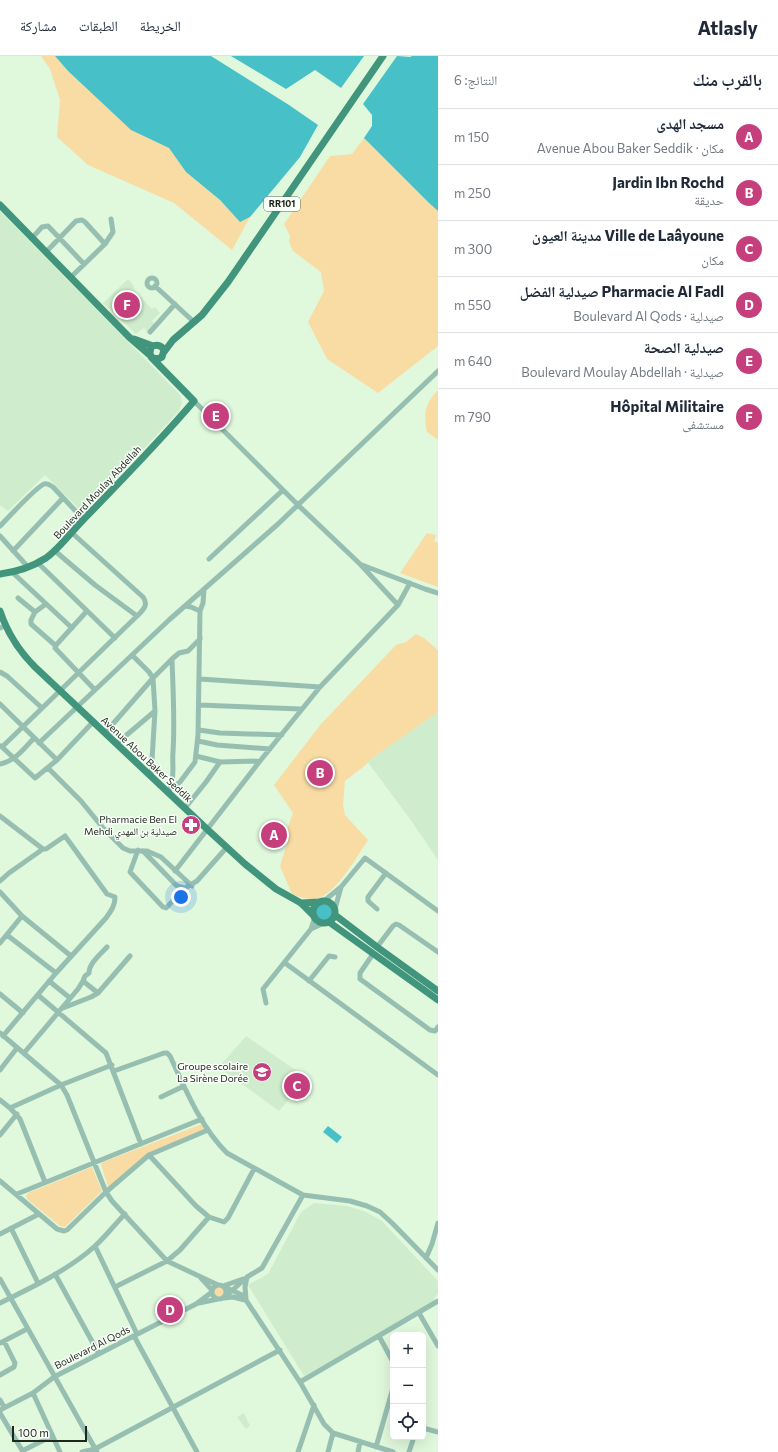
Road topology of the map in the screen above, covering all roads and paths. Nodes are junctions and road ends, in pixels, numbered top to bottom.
1 (383, 56) edge
2 (0, 205) edge
3 (111, 219) dead end
4 (60, 237) junction
5 (32, 238) junction
6 (105, 244) junction
7 (46, 252) junction
8 (84, 264) junction
9 (70, 277) junction
10 (155, 286) dead end
11 (175, 304) junction
12 (194, 322) junction
13 (150, 332) dead end
14 (129, 337) junction
15 (173, 340) junction
16 (154, 346) junction
17 (164, 353) junction
18 (152, 358) junction
19 (438, 371) edge
20 (167, 374) junction
21 (194, 402) junction
22 (283, 490) junction
23 (63, 498) junction
24 (298, 505) junction
25 (83, 519) junction
26 (0, 526) edge
27 (71, 532) junction
28 (0, 536) edge
29 (13, 551) junction
30 (55, 551) junction
31 (209, 559) dead end
32 (38, 563) junction
33 (360, 564) junction
34 (28, 567) junction
35 (12, 572) junction
36 (0, 574) edge
37 (410, 583) junction
38 (204, 589) junction
39 (438, 593) edge
40 (18, 598) dead end
41 (46, 604) junction
42 (398, 605) junction
43 (185, 606) junction
44 (0, 611) edge
45 (87, 611) junction
46 (200, 611) junction
47 (35, 612) junction
48 (137, 616) junction
49 (3, 627) edge
50 (72, 628) junction
51 (201, 632) junction
52 (115, 638) junction
53 (56, 646) junction
54 (133, 656) junction
55 (172, 659) junction
56 (0, 672) edge
57 (78, 673) junction
58 (153, 678) junction
59 (200, 680) junction
60 (320, 687) junction
61 (60, 690) junction
62 (96, 690) junction
63 (0, 704) edge
64 (199, 705) junction
65 (78, 707) junction
66 (42, 708) junction
67 (301, 710) junction
68 (155, 711) junction
69 (93, 722) junction
70 (24, 727) junction
71 (198, 730) junction
72 (105, 733) junction
73 (282, 735) junction
74 (34, 738) junction
75 (198, 741) junction
76 (39, 743) junction
77 (116, 744) junction
78 (1, 746) edge
79 (270, 749) junction
80 (196, 756) junction
81 (14, 758) junction
82 (57, 760) junction
83 (260, 761) junction
84 (220, 762) junction
85 (0, 764) edge
86 (48, 768) junction
87 (151, 776) junction
88 (169, 790) junction
89 (185, 808) junction
90 (0, 816) edge
91 (208, 830) junction
92 (227, 847) junction
93 (43, 849) junction
94 (140, 850) junction
95 (175, 871) junction
96 (386, 873) junction
97 (0, 881) edge
98 (192, 886) junction
99 (341, 886) junction
100 (185, 888) junction
101 (0, 892) edge
102 (322, 901) junction
103 (301, 903) junction
104 (377, 909) dead end
105 (438, 911) edge
106 (335, 912) junction
107 (22, 916) junction
108 (315, 916) junction
109 (328, 922) junction
110 (311, 929) junction
111 (7, 935) junction
112 (0, 943) edge
113 (107, 947) dead end
114 (375, 950) junction
115 (438, 952) edge
116 (71, 956) junction
117 (130, 956) dead end
118 (335, 957) dead end
119 (285, 963) junction
120 (56, 973) junction
121 (49, 981) junction
122 (82, 981) junction
123 (309, 981) junction
124 (438, 991) edge
125 (98, 992) junction
126 (0, 994) edge
127 (38, 995) junction
128 (70, 998) junction
129 (438, 1000) edge
130 (266, 1003) dead end
131 (62, 1008) junction
132 (23, 1013) junction
133 (58, 1013) junction
134 (438, 1027) edge
135 (2, 1034) edge
136 (18, 1048) junction
137 (24, 1053) junction
138 (112, 1065) junction
139 (0, 1070) edge
140 (114, 1071) junction
141 (438, 1075) edge
142 (61, 1084) junction
143 (184, 1086) junction
144 (162, 1097) dead end
145 (0, 1100) edge
146 (10, 1108) junction
147 (16, 1114) junction
148 (202, 1119) junction
149 (208, 1130) junction
150 (0, 1135) edge
151 (141, 1144) junction
152 (149, 1155) junction
153 (94, 1163) junction
154 (254, 1169) junction
155 (0, 1181) edge
156 (45, 1182) junction
157 (106, 1192) junction
158 (17, 1194) junction
159 (303, 1195) junction
160 (39, 1214) junction
161 (125, 1214) junction
162 (209, 1217) junction
163 (438, 1223) edge
164 (11, 1228) junction
165 (0, 1234) edge
166 (95, 1246) junction
167 (426, 1258) junction
168 (168, 1261) junction
169 (438, 1270) edge
170 (55, 1274) junction
171 (199, 1276) junction
172 (247, 1277) junction
173 (0, 1279) edge
174 (38, 1283) junction
175 (222, 1286) junction
176 (115, 1287) junction
177 (232, 1290) junction
178 (212, 1291) junction
179 (10, 1298) junction
180 (222, 1298) junction
181 (246, 1300) junction
182 (438, 1301) edge
183 (0, 1303) edge
184 (196, 1304) junction
185 (419, 1313) junction
186 (27, 1329) junction
187 (136, 1335) junction
188 (379, 1336) junction
189 (2, 1342) edge
190 (438, 1346) edge
191 (280, 1350) junction
192 (99, 1354) junction
193 (390, 1356) edge
194 (0, 1375) edge
195 (54, 1377) junction
196 (300, 1382) junction
197 (33, 1394) junction
198 (390, 1398) edge
199 (0, 1400) edge
200 (314, 1405) junction
201 (173, 1406) junction
202 (1, 1410) edge
203 (426, 1429) edge
204 (438, 1432) edge
205 (333, 1433) junction
206 (52, 1436) junction
207 (413, 1440) edge
208 (360, 1442) junction
209 (376, 1447) junction
210 (96, 1450) edge
211 (23, 1452) edge
212 (60, 1452) edge
213 (82, 1452) edge
214 (197, 1452) edge
215 (298, 1452) edge
216 (328, 1452) edge
217 (358, 1452) edge
218 (393, 1452) edge
219 (409, 1452) edge

1 - 12 main road, RR101
2 - 5 main road
3 - 6 street
4 - 5 street
4 - 6 street
4 - 7 street
4 - 8 street
5 - 7 main road
6 - 8 street
7 - 9 main road
8 - 9 street
9 - 14 main road
10 - 11 street
11 - 12 street
11 - 13 street
12 - 15 main road, RR101
14 - 16 main road
14 - 18 main road
15 - 16 main road, RR101
15 - 17 main road, RR101
16 - 17 main road
16 - 18 main road
17 - 18 main road
17 - 20 main road
18 - 20 main road
19 - 24 street
20 - 21 main road
21 - 22 street
21 - 25 main road, Boulevard Moulay Abdellah
22 - 24 street
22 - 31 street
23 - 25 street
23 - 26 street
23 - 29 street
24 - 33 street
24 - 38 street
25 - 27 main road, Boulevard Moulay Abdellah
27 - 30 main road, Boulevard Moulay Abdellah
27 - 48 street
28 - 29 street
29 - 34 street
30 - 32 main road, Boulevard Moulay Abdellah
30 - 48 street
32 - 34 main road, Boulevard Moulay Abdellah
32 - 45 street
33 - 37 street
33 - 42 street
34 - 35 main road, Boulevard Moulay Abdellah
35 - 36 main road, Boulevard Moulay Abdellah
35 - 41 street
37 - 39 street
37 - 42 street
38 - 43 street
38 - 46 street
40 - 47 street
41 - 47 street
41 - 50 street
42 - 60 street
43 - 46 street
43 - 54 street
44 - 49 main road, Avenue Abou Baker Seddik
45 - 50 street
45 - 52 street
46 - 51 street
47 - 53 street
48 - 52 street
49 - 61 main road, Avenue Abou Baker Seddik
50 - 53 street
51 - 55 street
51 - 59 street
52 - 57 street
53 - 57 street
54 - 58 street
54 - 62 street
55 - 58 street
55 - 88 street
56 - 66 street
57 - 61 street
57 - 62 street
58 - 68 street
58 - 72 street
59 - 60 street
59 - 64 street
60 - 67 street
61 - 65 main road, Avenue Abou Baker Seddik
61 - 66 street
62 - 65 street
63 - 70 street
64 - 67 street
64 - 71 street
65 - 69 main road, Avenue Abou Baker Seddik
65 - 76 street
66 - 70 street
67 - 73 street
68 - 77 street
68 - 87 street
69 - 72 main road, Avenue Abou Baker Seddik
69 - 82 street
70 - 74 street
70 - 78 street
71 - 73 street
71 - 75 street
72 - 77 main road, Avenue Abou Baker Seddik
73 - 79 street
74 - 76 street
74 - 81 street
75 - 79 street
75 - 80 street
76 - 82 street
77 - 87 main road, Avenue Abou Baker Seddik
78 - 81 street
79 - 83 street
80 - 84 street
80 - 88 street
81 - 85 street
81 - 86 street
82 - 86 street
83 - 84 street
83 - 91 street
84 - 89 street
86 - 94 street
87 - 88 main road, Avenue Abou Baker Seddik
88 - 89 main road, Avenue Abou Baker Seddik
89 - 91 main road, Avenue Abou Baker Seddik
90 - 93 street
91 - 92 main road, Avenue Abou Baker Seddik
91 - 95 street
92 - 98 street
92 - 103 main road, Avenue Abou Baker Seddik
93 - 97 street
93 - 116 street
94 - 95 street
94 - 100 street
94 - 100 street
95 - 98 street
96 - 99 street
96 - 104 street
96 - 105 street
98 - 100 street
99 - 102 street
99 - 106 street
101 - 107 street
102 - 103 main road
102 - 106 main road
102 - 108 main road
103 - 108 main road, Avenue Abou Baker Seddik
106 - 109 main road
106 - 114 main road
107 - 111 street
107 - 116 street
108 - 109 main road
108 - 110 street
109 - 110 street
109 - 114 main road
110 - 119 street
111 - 112 street
111 - 120 street
113 - 122 street
114 - 115 street
114 - 124 main road
114 - 129 main road
114 - 134 street
116 - 120 street
117 - 125 street
118 - 123 street
119 - 123 street
119 - 130 street
120 - 121 street
121 - 127 street
121 - 128 street
122 - 125 street
122 - 128 street
123 - 141 street
125 - 131 street
126 - 132 street
127 - 132 street
127 - 133 street
128 - 131 street
131 - 133 street
132 - 135 street
133 - 137 street
133 - 138 street
135 - 136 street
136 - 137 street
136 - 139 street
137 - 142 street
138 - 140 street
138 - 142 street
140 - 143 street
140 - 151 street
142 - 146 street
142 - 153 street
143 - 144 street
143 - 148 street
145 - 146 street
146 - 147 street
147 - 150 street
147 - 156 street
148 - 149 street
148 - 151 street
149 - 152 street
149 - 154 street
151 - 153 street
152 - 157 street
152 - 162 street
153 - 156 street
153 - 157 street
154 - 159 street
154 - 162 street
155 - 158 street
156 - 158 street
157 - 160 street
157 - 161 street
158 - 160 street
159 - 167 street
159 - 172 street
160 - 164 street
161 - 166 street
161 - 168 street
162 - 168 street
163 - 167 street
164 - 165 street
164 - 174 street
166 - 170 street
166 - 176 street
167 - 169 street
168 - 171 street
168 - 176 street
170 - 174 street
170 - 192 street
171 - 175 street
171 - 178 street
172 - 175 street
172 - 177 street
172 - 181 street
173 - 179 street
174 - 179 street
175 - 177 street
175 - 178 street
175 - 180 street
176 - 187 street
177 - 180 street
177 - 181 street
178 - 180 street
178 - 184 street
179 - 183 street
179 - 186 street
180 - 181 street
180 - 184 street
181 - 191 street
182 - 185 street
184 - 187 street, Boulevard Al Qods
185 - 188 street
185 - 190 street
186 - 189 street
186 - 195 street
187 - 192 street, Boulevard Al Qods
187 - 201 street
188 - 193 street
188 - 196 street
189 - 194 street
191 - 196 street
191 - 201 street
192 - 195 street, Boulevard Al Qods
195 - 197 street, Boulevard Al Qods
195 - 210 street
196 - 200 street
197 - 202 street, Boulevard Al Qods
197 - 206 street
198 - 209 street
199 - 202 street
200 - 205 street
200 - 215 street
201 - 210 street
201 - 214 street
202 - 211 street
203 - 204 street
205 - 208 street
205 - 216 street
206 - 211 street
206 - 212 street
207 - 219 street
208 - 209 street
208 - 217 street
209 - 218 street
210 - 213 street

